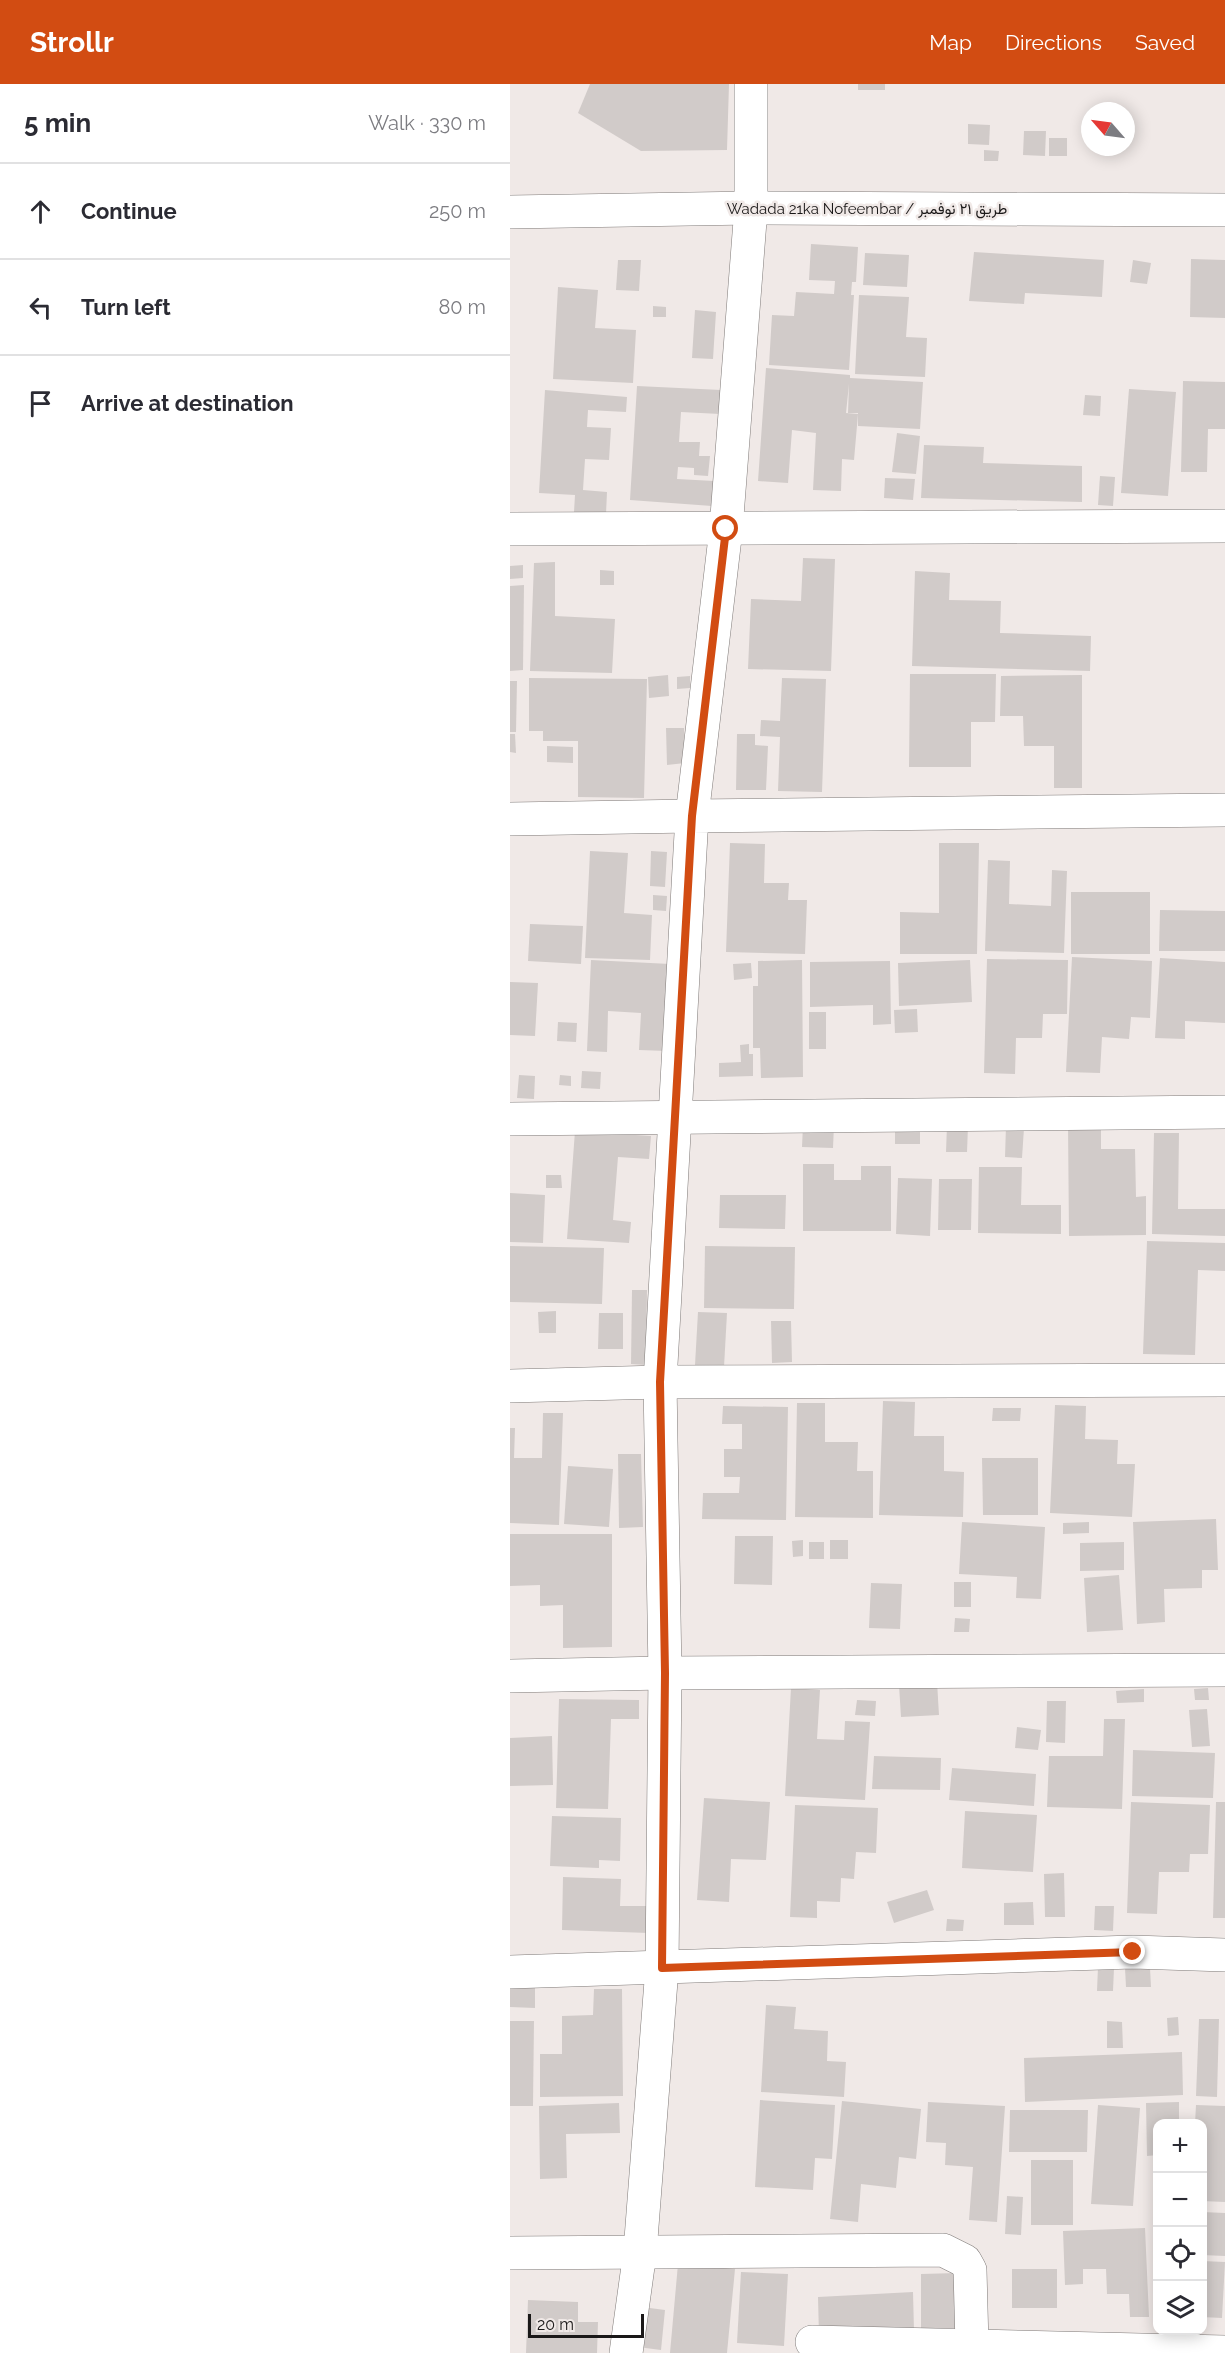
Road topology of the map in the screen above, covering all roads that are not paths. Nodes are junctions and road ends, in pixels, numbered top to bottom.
1 (751, 84) edge
2 (751, 208) junction
3 (1225, 210) edge
4 (510, 212) edge
5 (1225, 526) edge
6 (726, 529) junction
7 (510, 530) edge
8 (1225, 810) edge
9 (692, 816) junction
10 (510, 819) edge
11 (1225, 1112) edge
12 (676, 1116) junction
13 (510, 1119) edge
14 (1225, 1380) edge
15 (660, 1382) junction
16 (510, 1386) edge
17 (1225, 1670) edge
18 (665, 1673) junction
19 (510, 1676) edge
20 (1225, 1955) edge
21 (662, 1968) junction
22 (510, 1972) edge
23 (640, 2252) junction
24 (510, 2253) edge
25 (812, 2342) dead end
26 (972, 2345) junction
27 (1225, 2352) edge
28 (626, 2353) edge

1 - 2 street
2 - 3 street, Wadada 21ka Nofeembar / طريق ٢١ نوفمبر
2 - 4 street, Wadada 21ka Nofeembar / طريق ٢١ نوفمبر
2 - 6 street
5 - 6 street
6 - 7 street
6 - 9 street
8 - 9 street
9 - 10 street
9 - 12 street
11 - 12 street
12 - 13 street
12 - 15 street
14 - 15 street
15 - 16 street
15 - 18 street
17 - 18 street
18 - 19 street
18 - 21 street
20 - 21 street
21 - 22 street
21 - 23 street
23 - 24 street
23 - 26 street
23 - 28 street
25 - 26 street
26 - 27 street

